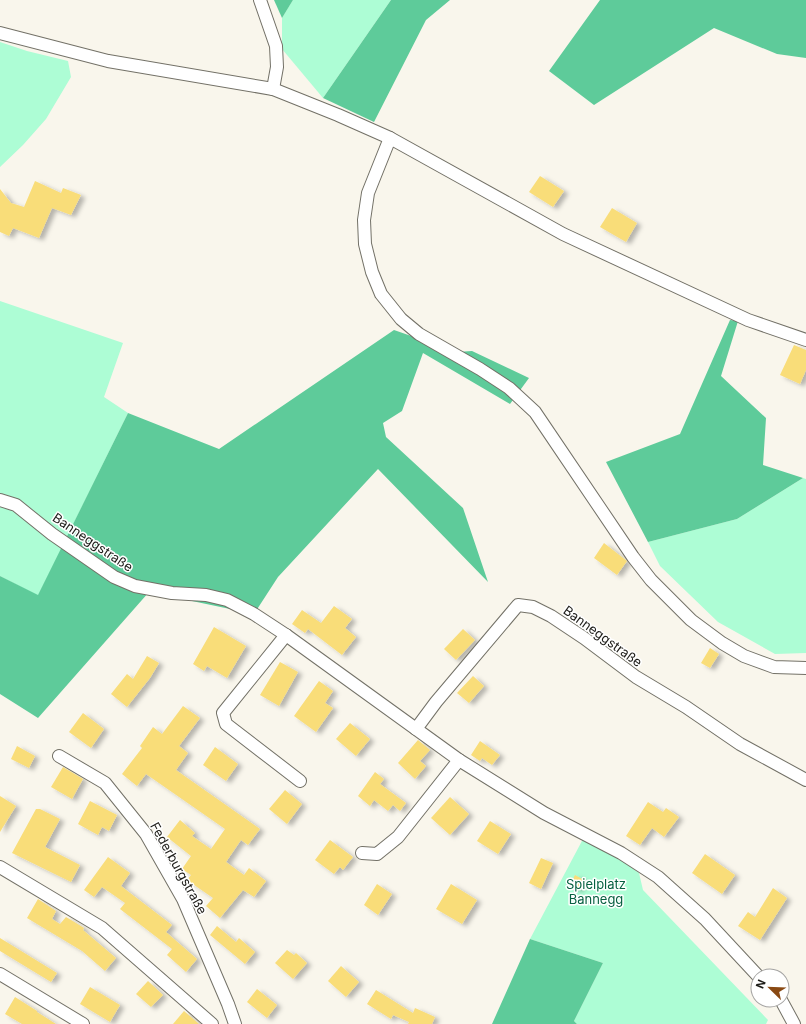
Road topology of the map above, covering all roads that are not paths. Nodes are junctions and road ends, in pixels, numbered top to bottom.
1 (260, 0) edge
2 (0, 33) edge
3 (273, 90) junction
4 (390, 138) junction
5 (806, 340) edge
6 (0, 500) edge
7 (286, 635) junction
8 (806, 668) edge
9 (416, 729) junction
10 (59, 756) dead end
11 (459, 760) junction
12 (806, 780) edge
13 (300, 781) dead end
14 (362, 853) dead end
15 (0, 867) edge
16 (751, 968) edge
17 (0, 974) edge
18 (785, 1008) edge
19 (83, 1024) edge
20 (212, 1024) edge
21 (235, 1024) edge
22 (794, 1024) edge

1 - 3 street
2 - 3 street
3 - 4 street
4 - 5 street
4 - 8 street
6 - 7 street, Banneggstraße
7 - 9 street, Banneggstraße
7 - 13 street
9 - 11 street, Banneggstraße
9 - 12 street, Banneggstraße
10 - 21 street, Federburgstraße
11 - 14 street
11 - 16 street, Banneggstraße
15 - 20 street
17 - 19 street
18 - 22 street

